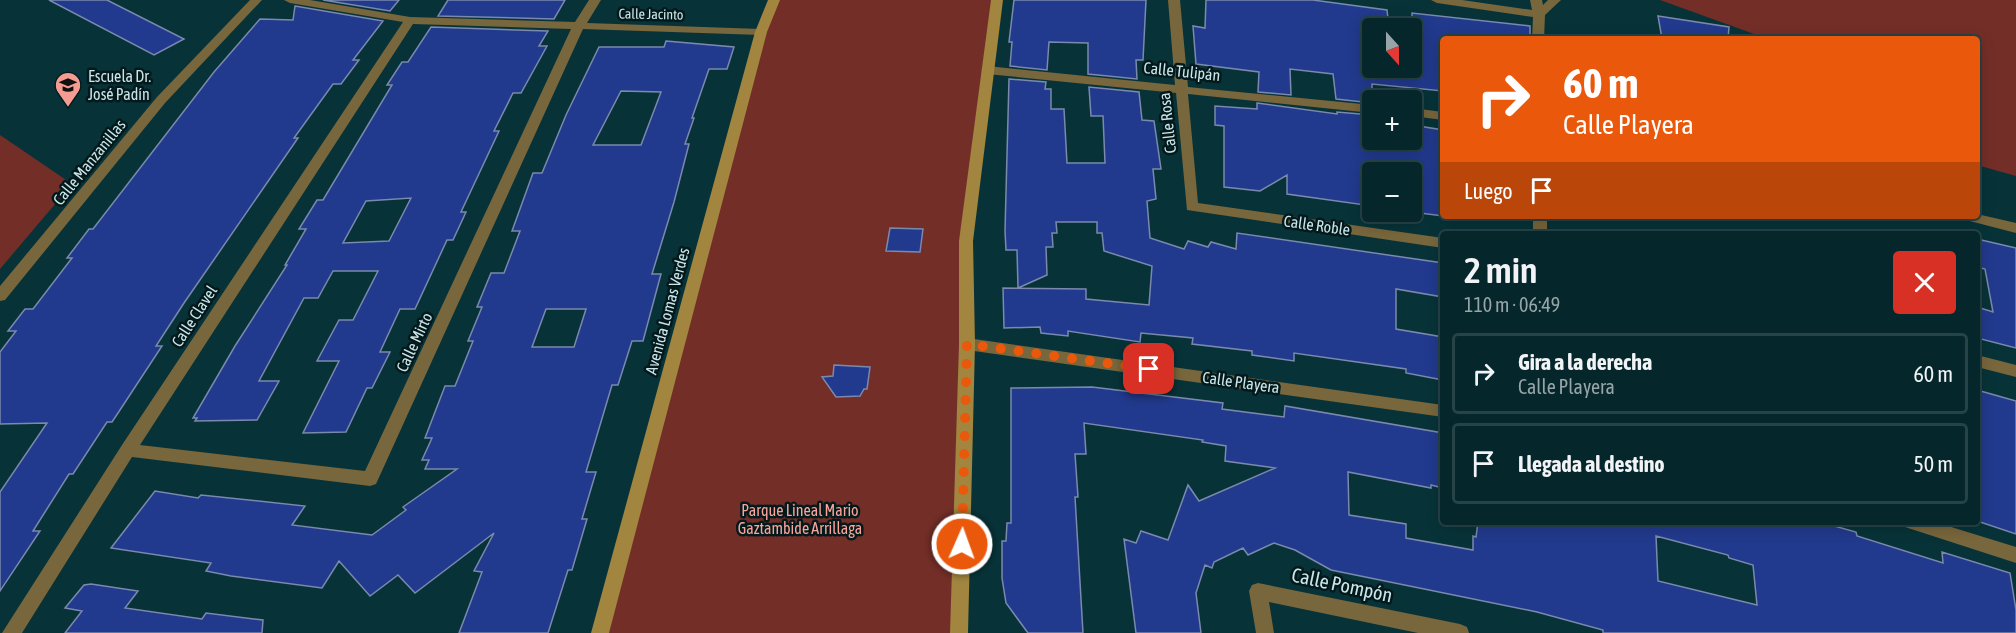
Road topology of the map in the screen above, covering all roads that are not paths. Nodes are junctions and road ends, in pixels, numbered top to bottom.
1 (256, 0) edge
2 (290, 0) edge
3 (595, 0) edge
4 (774, 0) edge
5 (997, 0) edge
6 (1174, 0) edge
7 (1437, 0) edge
8 (1536, 0) edge
9 (1555, 0) edge
10 (1539, 14) junction
11 (410, 20) junction
12 (578, 27) junction
13 (761, 32) junction
14 (1538, 36) edge
15 (987, 70) junction
16 (1180, 89) junction
17 (1362, 108) edge
18 (1422, 113) edge
19 (1440, 116) edge
20 (1192, 207) joint
21 (1979, 219) edge
22 (2016, 228) edge
23 (1440, 243) edge
24 (0, 296) edge
25 (967, 344) junction
26 (1980, 362) edge
27 (2016, 371) edge
28 (1440, 411) edge
29 (128, 450) junction
30 (1921, 525) edge
31 (2016, 555) edge
32 (11, 633) edge
33 (600, 633) edge
34 (959, 633) edge
35 (1265, 633) edge
36 (1460, 633) edge

1 - 24 street, Calle Manzanillas
2 - 11 street, Calle Jacinto
3 - 12 street, Calle Mirto
4 - 13 street, Avenida Lomas Verdes
5 - 15 street
6 - 16 street, Calle Rosa
7 - 10 street
8 - 10 street
9 - 10 street
10 - 14 street
11 - 12 street, Calle Jacinto
11 - 29 street, Calle Clavel
12 - 13 street, Calle Jacinto
12 - 29 street, Calle Mirto
13 - 33 street, Avenida Lomas Verdes
15 - 16 street, Calle Tulipán
15 - 25 street
16 - 17 street, Calle Tulipán
16 - 20 street, Calle Rosa
18 - 19 street
20 - 23 street, Calle Roble
21 - 22 street
25 - 28 street, Calle Playera
25 - 34 street
26 - 27 street
29 - 32 street, Calle Clavel
30 - 31 street
35 - 36 street, Calle Pompón

